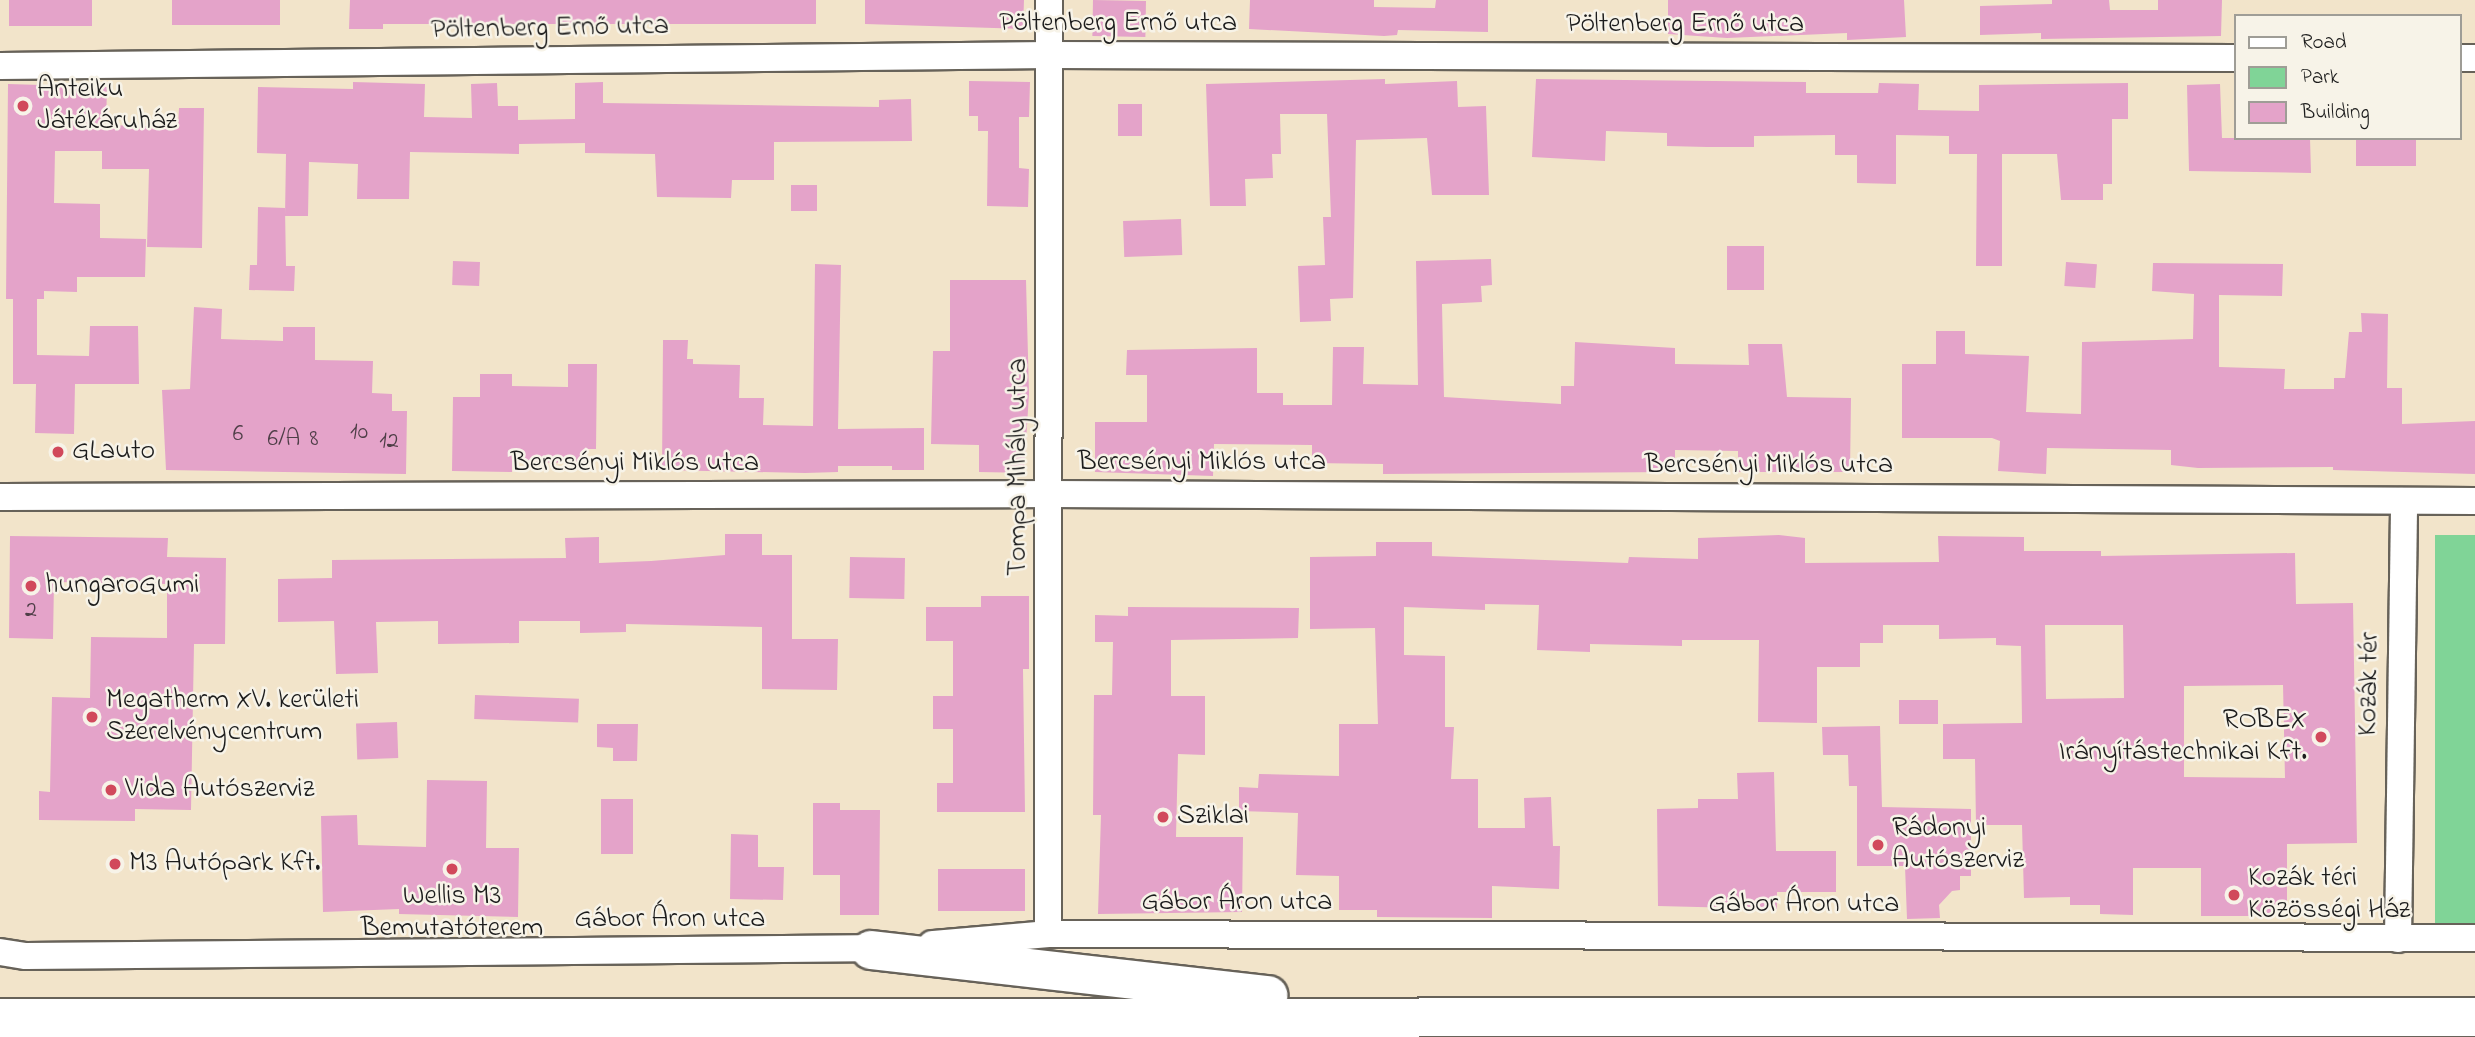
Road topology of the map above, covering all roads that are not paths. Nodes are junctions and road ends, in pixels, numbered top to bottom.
1 (1049, 0) edge
2 (1048, 55) junction
3 (2234, 58) edge
4 (0, 66) edge
5 (1051, 494) junction
6 (0, 497) edge
7 (2404, 501) junction
8 (2475, 501) edge
9 (1048, 934) junction
10 (2398, 939) junction
11 (2475, 939) edge
12 (871, 950) junction
13 (0, 952) edge
14 (1437, 1015) junction
15 (2475, 1017) edge
16 (0, 1018) edge

1 - 2 street, Tompa Mihály utca
2 - 3 street, Pöltenberg Ernő utca
2 - 4 street, Pöltenberg Ernő utca
2 - 5 street, Tompa Mihály utca
5 - 6 street, Bercsényi Miklós utca
5 - 7 street, Bercsényi Miklós utca
5 - 9 street, Tompa Mihály utca
7 - 8 street
7 - 10 street, Kozák tér
9 - 10 street, Gábor Áron utca
9 - 12 street, Gábor Áron utca
10 - 11 street, Gábor Áron utca
12 - 13 street, Gábor Áron utca
12 - 14 main road
14 - 15 main road
14 - 16 main road

